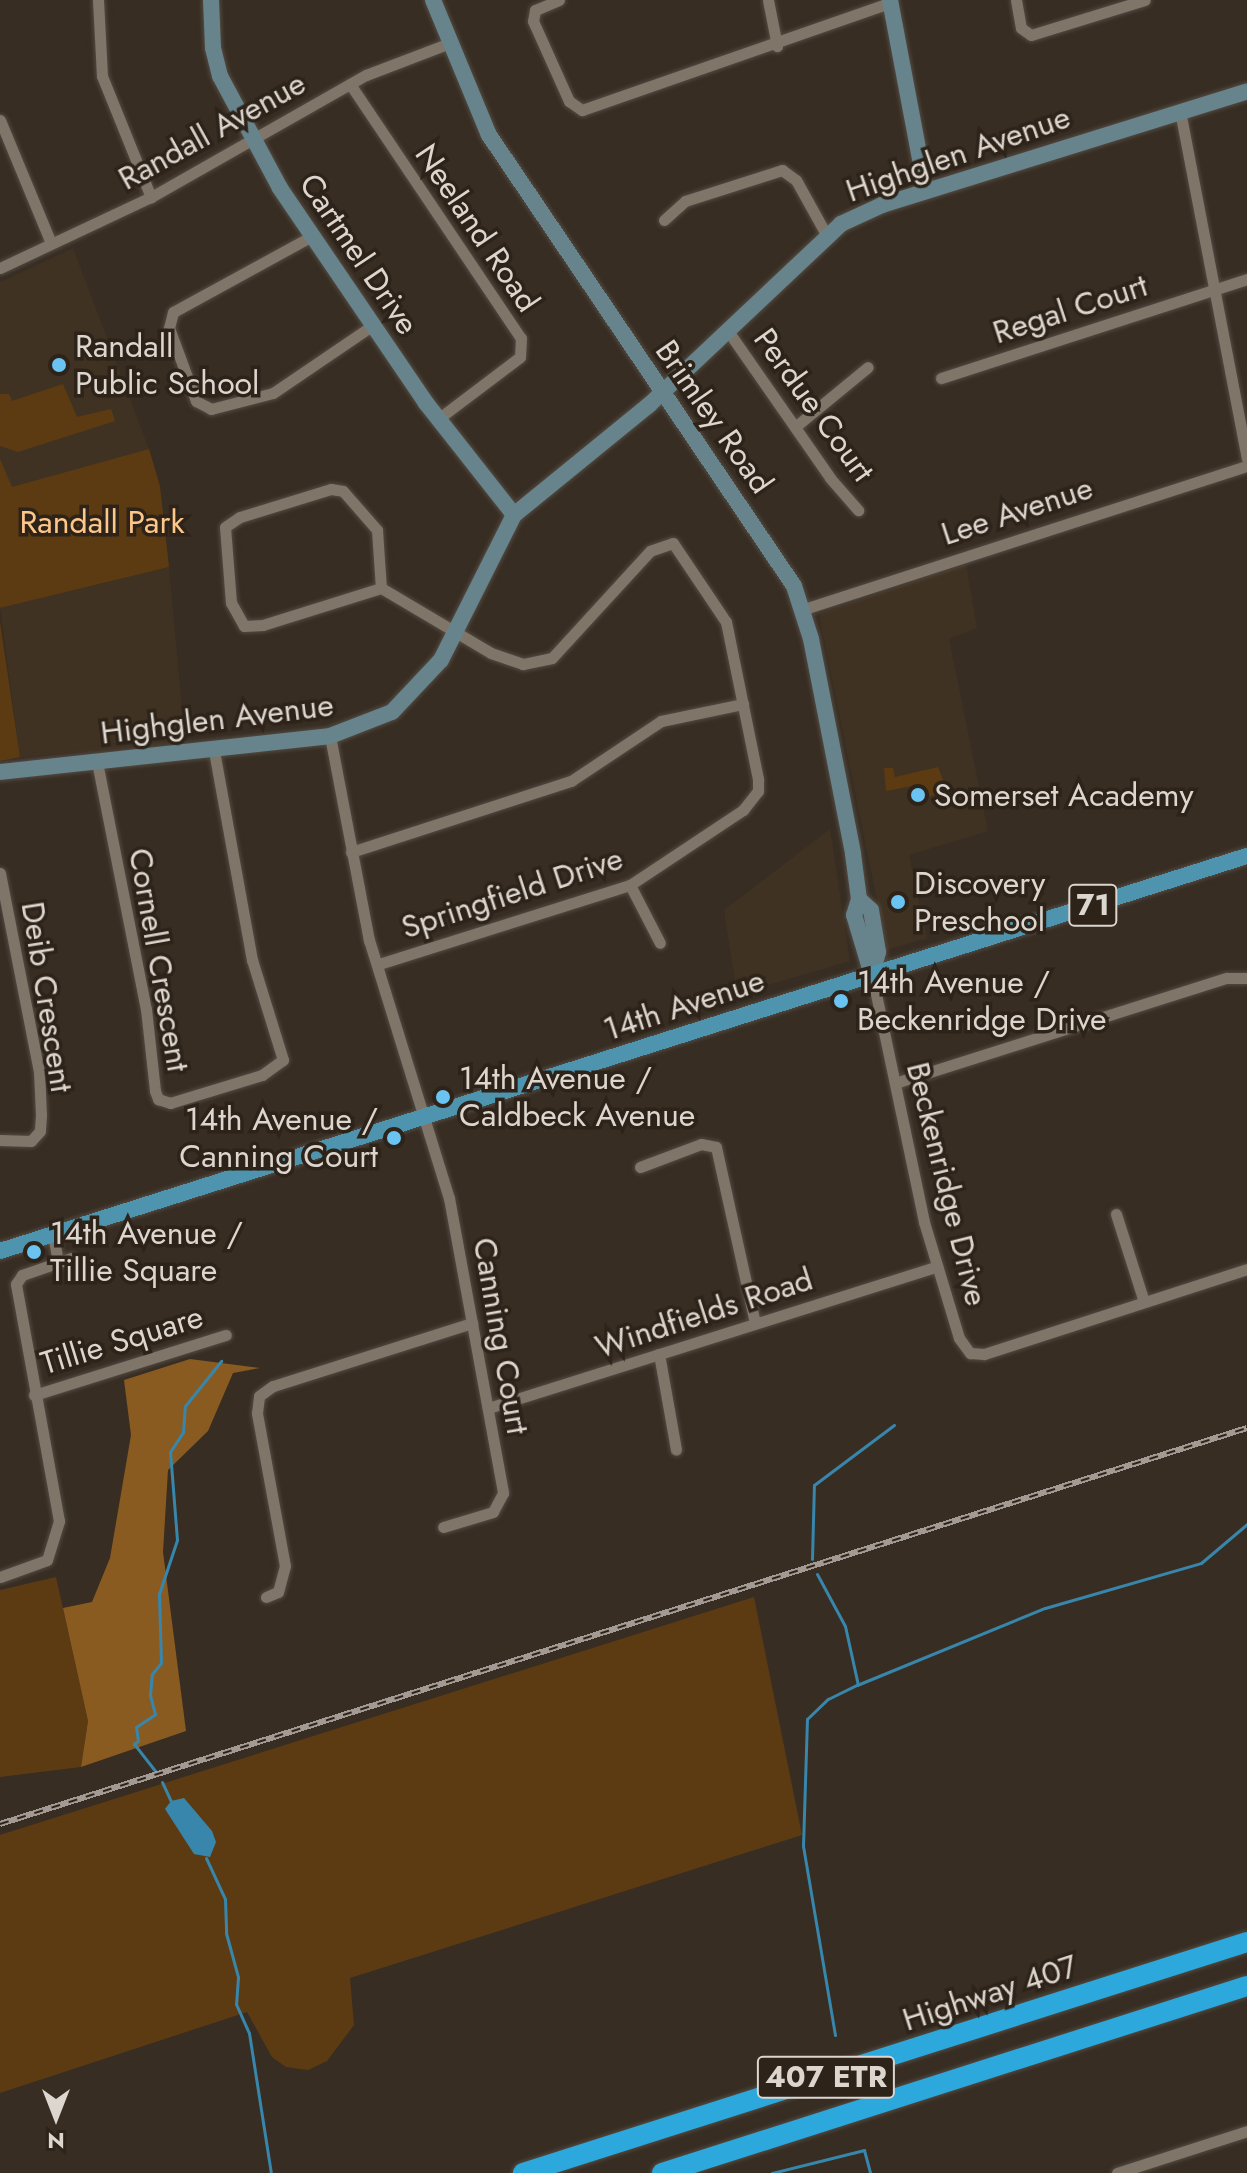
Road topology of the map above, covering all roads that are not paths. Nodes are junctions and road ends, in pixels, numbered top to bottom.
1 (98, 0) edge
2 (211, 0) edge
3 (433, 0) edge
4 (559, 0) edge
5 (768, 0) edge
6 (1016, 0) edge
7 (1145, 0) edge
8 (890, 1) edge
9 (450, 43) junction
10 (777, 46) junction
11 (350, 84) junction
12 (1247, 91) edge
13 (1180, 111) junction
14 (0, 120) edge
15 (252, 139) junction
16 (926, 191) junction
17 (151, 197) junction
18 (664, 220) dead end
19 (312, 236) junction
20 (827, 236) junction
21 (51, 243) junction
22 (0, 268) edge
23 (1247, 279) edge
24 (1214, 289) junction
25 (373, 325) junction
26 (728, 331) junction
27 (868, 367) dead end
28 (941, 378) dead end
29 (663, 393) junction
30 (438, 419) junction
31 (795, 427) junction
32 (1247, 458) edge
33 (1247, 466) edge
34 (858, 510) dead end
35 (514, 515) junction
36 (381, 588) junction
37 (804, 609) junction
38 (454, 632) junction
39 (743, 704) junction
40 (330, 736) junction
41 (214, 751) junction
42 (97, 762) junction
43 (0, 772) edge
44 (351, 852) junction
45 (1247, 856) edge
46 (0, 873) edge
47 (630, 885) junction
48 (660, 943) dead end
49 (379, 964) junction
50 (872, 975) junction
51 (1247, 978) edge
52 (895, 1083) junction
53 (427, 1116) junction
54 (0, 1140) edge
55 (640, 1167) dead end
56 (1116, 1214) dead end
57 (53, 1234) junction
58 (0, 1251) edge
59 (71, 1258) dead end
60 (58, 1262) junction
61 (937, 1266) junction
62 (1247, 1269) edge
63 (1144, 1302) junction
64 (472, 1323) junction
65 (755, 1323) junction
66 (226, 1335) dead end
67 (659, 1354) junction
68 (34, 1395) junction
69 (488, 1408) junction
70 (676, 1449) dead end
71 (443, 1527) dead end
72 (0, 1577) edge
73 (266, 1597) dead end
74 (1247, 1942) edge
75 (1247, 1986) edge
76 (1247, 2131) edge
77 (523, 2173) edge
78 (662, 2173) edge
79 (1117, 2173) edge

1 - 17 street
2 - 15 street, Cartmel Drive
3 - 9 street, Brimley Road
4 - 10 street
5 - 10 street
6 - 7 street
8 - 10 street
8 - 16 street
9 - 11 street, Randall Avenue
9 - 29 street, Brimley Road
11 - 15 street, Randall Avenue
11 - 30 street, Neeland Road
12 - 13 street, Highglen Avenue
13 - 16 street, Highglen Avenue
13 - 24 street
14 - 21 street
15 - 17 street, Randall Avenue
15 - 19 street, Cartmel Drive
16 - 20 street, Highglen Avenue
17 - 21 street, Randall Avenue
18 - 20 street
19 - 25 street, Cartmel Drive
19 - 25 street
20 - 26 street, Highglen Avenue
21 - 22 street, Randall Avenue
23 - 24 street, Regal Court
24 - 28 street, Regal Court
24 - 32 street
25 - 30 street, Cartmel Drive
26 - 29 street, Highglen Avenue
26 - 31 street, Perdue Court
27 - 31 street
29 - 35 street, Highglen Avenue
29 - 37 street, Brimley Road
30 - 35 street, Cartmel Drive
31 - 34 street, Perdue Court
33 - 37 street, Lee Avenue
35 - 38 street, Highglen Avenue
36 - 36 street
36 - 38 street
37 - 50 street, Brimley Road
38 - 39 street, Springfield Drive
38 - 40 street, Highglen Avenue
39 - 44 street
39 - 47 street, Springfield Drive
40 - 41 street, Highglen Avenue
40 - 44 street, Canning Court
41 - 42 street, Highglen Avenue
41 - 42 street, Cornell Crescent
42 - 43 street, Highglen Avenue
44 - 49 street, Canning Court
45 - 50 main road, 14th Avenue / 71
46 - 54 street, Deib Crescent
47 - 48 street
47 - 49 street, Springfield Drive
49 - 53 street, Canning Court
50 - 52 street, Beckenridge Drive
50 - 53 main road, 14th Avenue / 71
51 - 52 street
52 - 61 street, Beckenridge Drive
53 - 57 main road, 14th Avenue / 71
53 - 64 street, Canning Court
55 - 65 street
56 - 63 street
57 - 58 main road, 14th Avenue / 71
57 - 60 street
59 - 60 street, Tillie Square
60 - 68 street, Tillie Square
61 - 63 street, Beckenridge Drive
61 - 65 street, Windfields Road
62 - 63 street, Beckenridge Drive
64 - 69 street, Canning Court
64 - 73 street
65 - 67 street, Windfields Road
66 - 68 street, Tillie Square
67 - 69 street, Windfields Road
67 - 70 street
68 - 72 street, Tillie Square
69 - 71 street, Canning Court
74 - 77 highway, Highway 407 / 407 ETR
75 - 78 highway, 407 ETR
76 - 79 street

